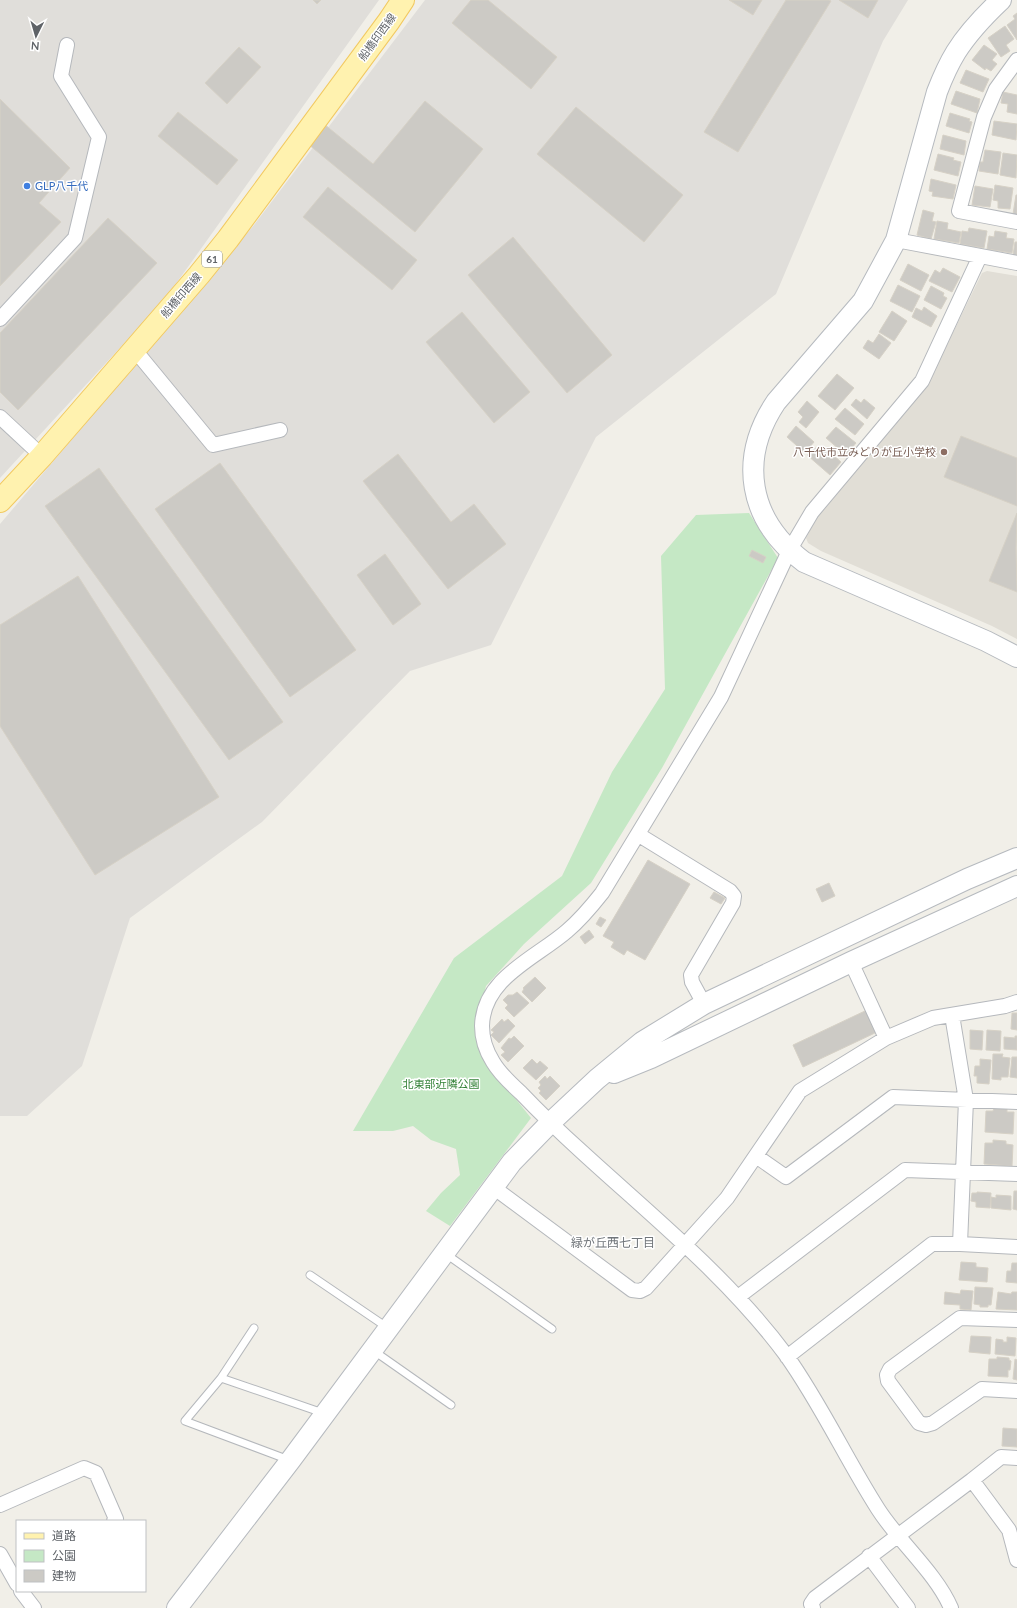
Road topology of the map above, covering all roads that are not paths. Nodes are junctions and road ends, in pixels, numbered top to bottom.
1 (403, 0) edge
2 (1001, 0) edge
3 (67, 45) dead end
4 (1017, 60) edge
5 (1012, 75) edge
6 (1017, 222) edge
7 (896, 240) junction
8 (980, 256) junction
9 (1017, 263) edge
10 (0, 319) edge
11 (134, 349) junction
12 (0, 417) edge
13 (280, 430) dead end
14 (42, 456) junction
15 (0, 501) edge
16 (789, 551) junction
17 (1017, 657) edge
18 (639, 835) junction
19 (1017, 858) edge
20 (1017, 886) edge
21 (851, 962) junction
22 (1017, 1002) edge
23 (704, 1004) junction
24 (952, 1015) junction
25 (886, 1038) junction
26 (597, 1079) junction
27 (966, 1100) junction
28 (1017, 1102) edge
29 (550, 1123) junction
30 (756, 1156) junction
31 (963, 1172) junction
32 (1017, 1174) edge
33 (493, 1187) junction
34 (960, 1244) junction
35 (684, 1246) junction
36 (1017, 1247) edge
37 (444, 1252) junction
38 (310, 1275) dead end
39 (738, 1297) junction
40 (1017, 1320) edge
41 (254, 1328) dead end
42 (388, 1328) junction
43 (552, 1329) dead end
44 (372, 1349) junction
45 (787, 1356) junction
46 (221, 1378) junction
47 (1017, 1391) edge
48 (451, 1405) dead end
49 (325, 1413) junction
50 (1017, 1458) edge
51 (290, 1460) junction
52 (972, 1480) junction
53 (0, 1505) edge
54 (115, 1520) edge
55 (898, 1535) junction
56 (0, 1554) edge
57 (869, 1556) junction
58 (1017, 1560) edge
59 (16, 1582) edge
60 (22, 1592) edge
61 (34, 1608) edge
62 (177, 1608) edge
63 (813, 1608) edge
64 (908, 1608) edge
65 (951, 1608) edge

1 - 11 main road, 船橋印西線 / 61
2 - 7 street
3 - 10 street
4 - 5 street
5 - 6 street
7 - 8 street
7 - 16 street
8 - 9 street
8 - 16 street
11 - 13 street
11 - 14 main road, 船橋印西線 / 61
12 - 14 street
14 - 15 main road, 船橋印西線 / 61
16 - 17 street
16 - 18 street
18 - 23 street
18 - 29 street
19 - 23 street
20 - 21 street
21 - 25 street
21 - 26 street
22 - 24 street
23 - 26 street
24 - 25 street
24 - 27 street
25 - 30 street
26 - 29 street
27 - 28 street
27 - 30 street
27 - 31 street
29 - 33 street
29 - 35 street
30 - 35 street
31 - 32 street
31 - 34 street
31 - 39 street
33 - 35 street
33 - 37 street
34 - 36 street
34 - 45 street
35 - 39 street
37 - 42 street
37 - 43 lane
38 - 42 lane
39 - 45 street
40 - 47 street
41 - 46 lane
42 - 44 street
44 - 48 lane
44 - 49 street
45 - 55 street
46 - 49 lane
46 - 51 lane
49 - 51 street
50 - 52 street
51 - 62 street
52 - 55 street
52 - 58 street
53 - 54 street
55 - 57 street
55 - 65 street
56 - 59 street
57 - 63 street
57 - 64 street
60 - 61 street

